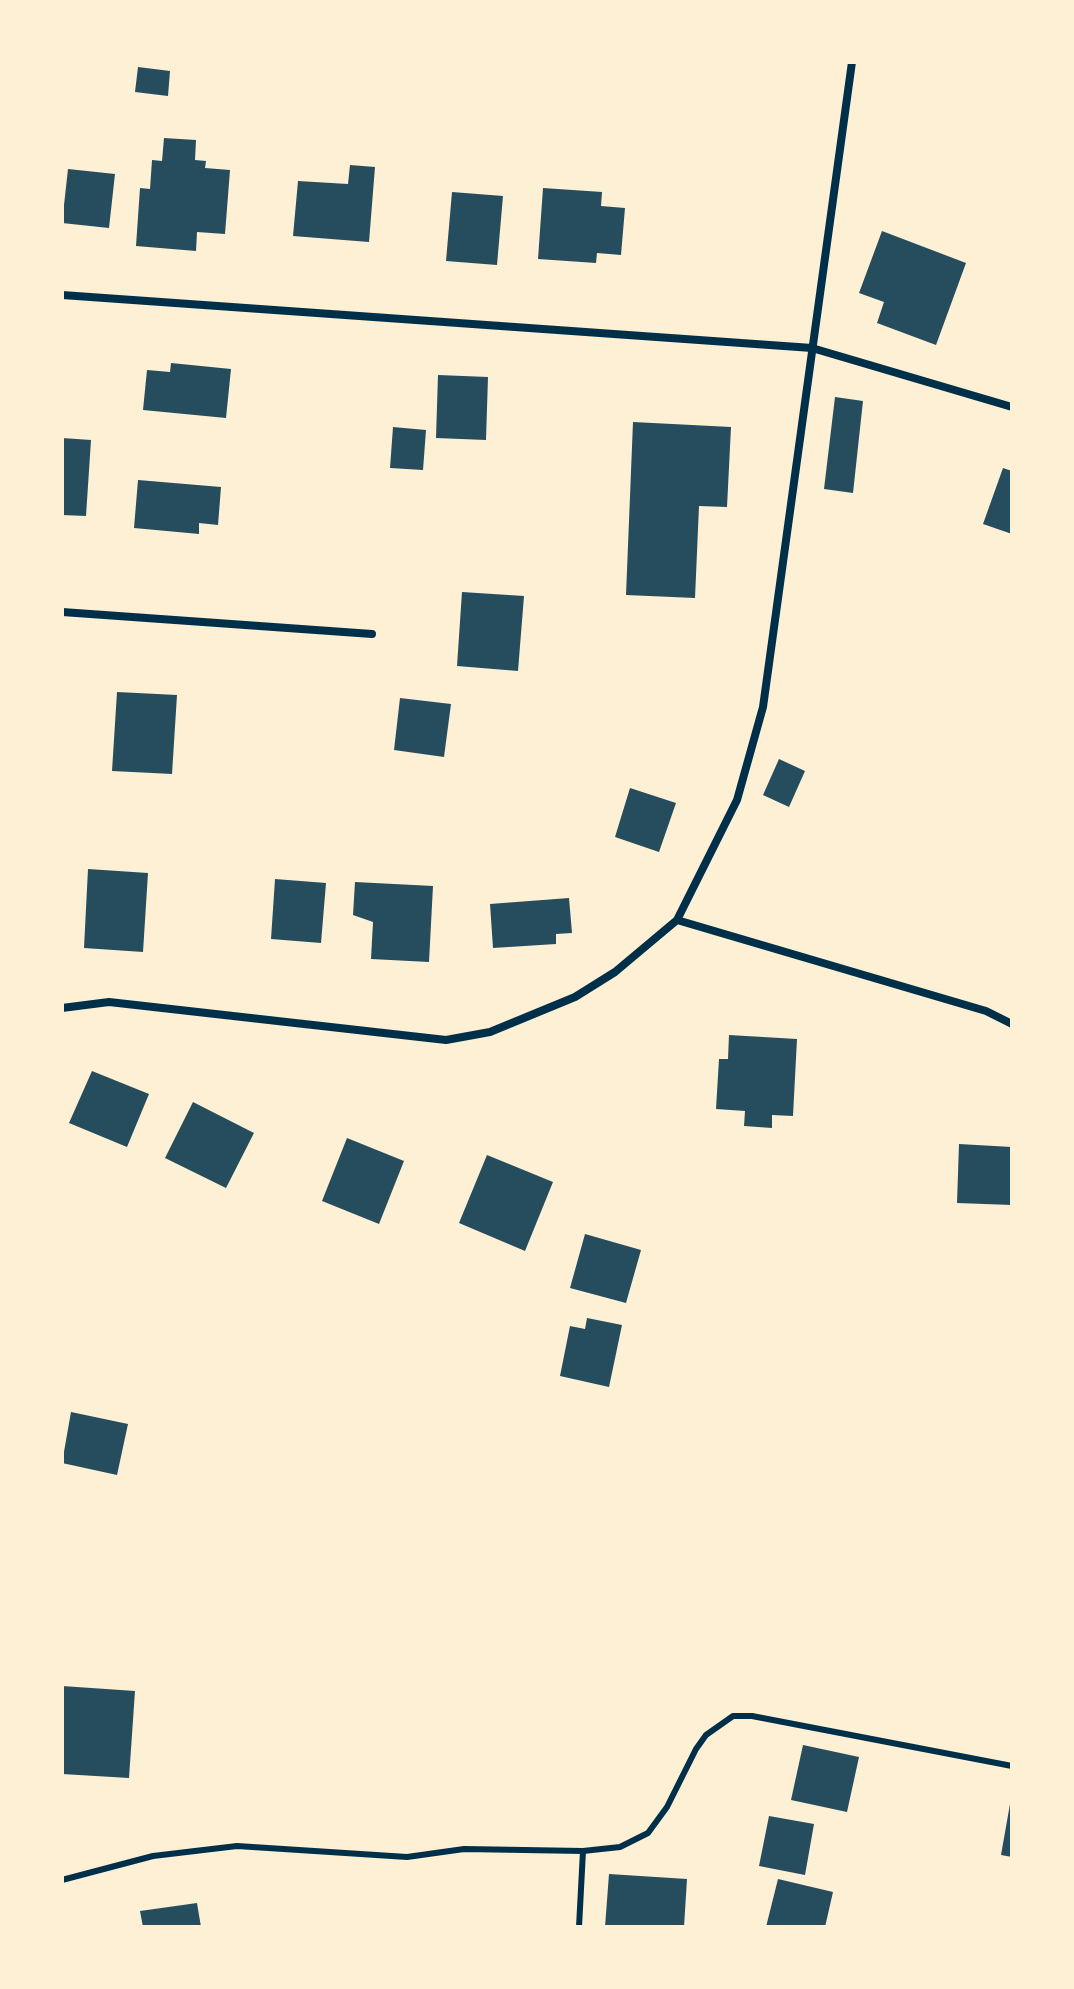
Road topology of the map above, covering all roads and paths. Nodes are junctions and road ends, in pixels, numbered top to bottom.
1 (852, 62) edge
2 (62, 295) edge
3 (812, 348) junction
4 (1012, 407) edge
5 (62, 612) edge
6 (372, 634) dead end
7 (677, 920) junction
8 (62, 1008) edge
9 (1012, 1024) edge
10 (1012, 1766) edge
11 (583, 1851) junction
12 (62, 1880) edge
13 (579, 1927) edge

1 - 3 street
2 - 3 street
3 - 4 street
3 - 7 street
5 - 6 street
7 - 8 street
7 - 9 street
10 - 11 lane
11 - 12 lane
11 - 13 lane

